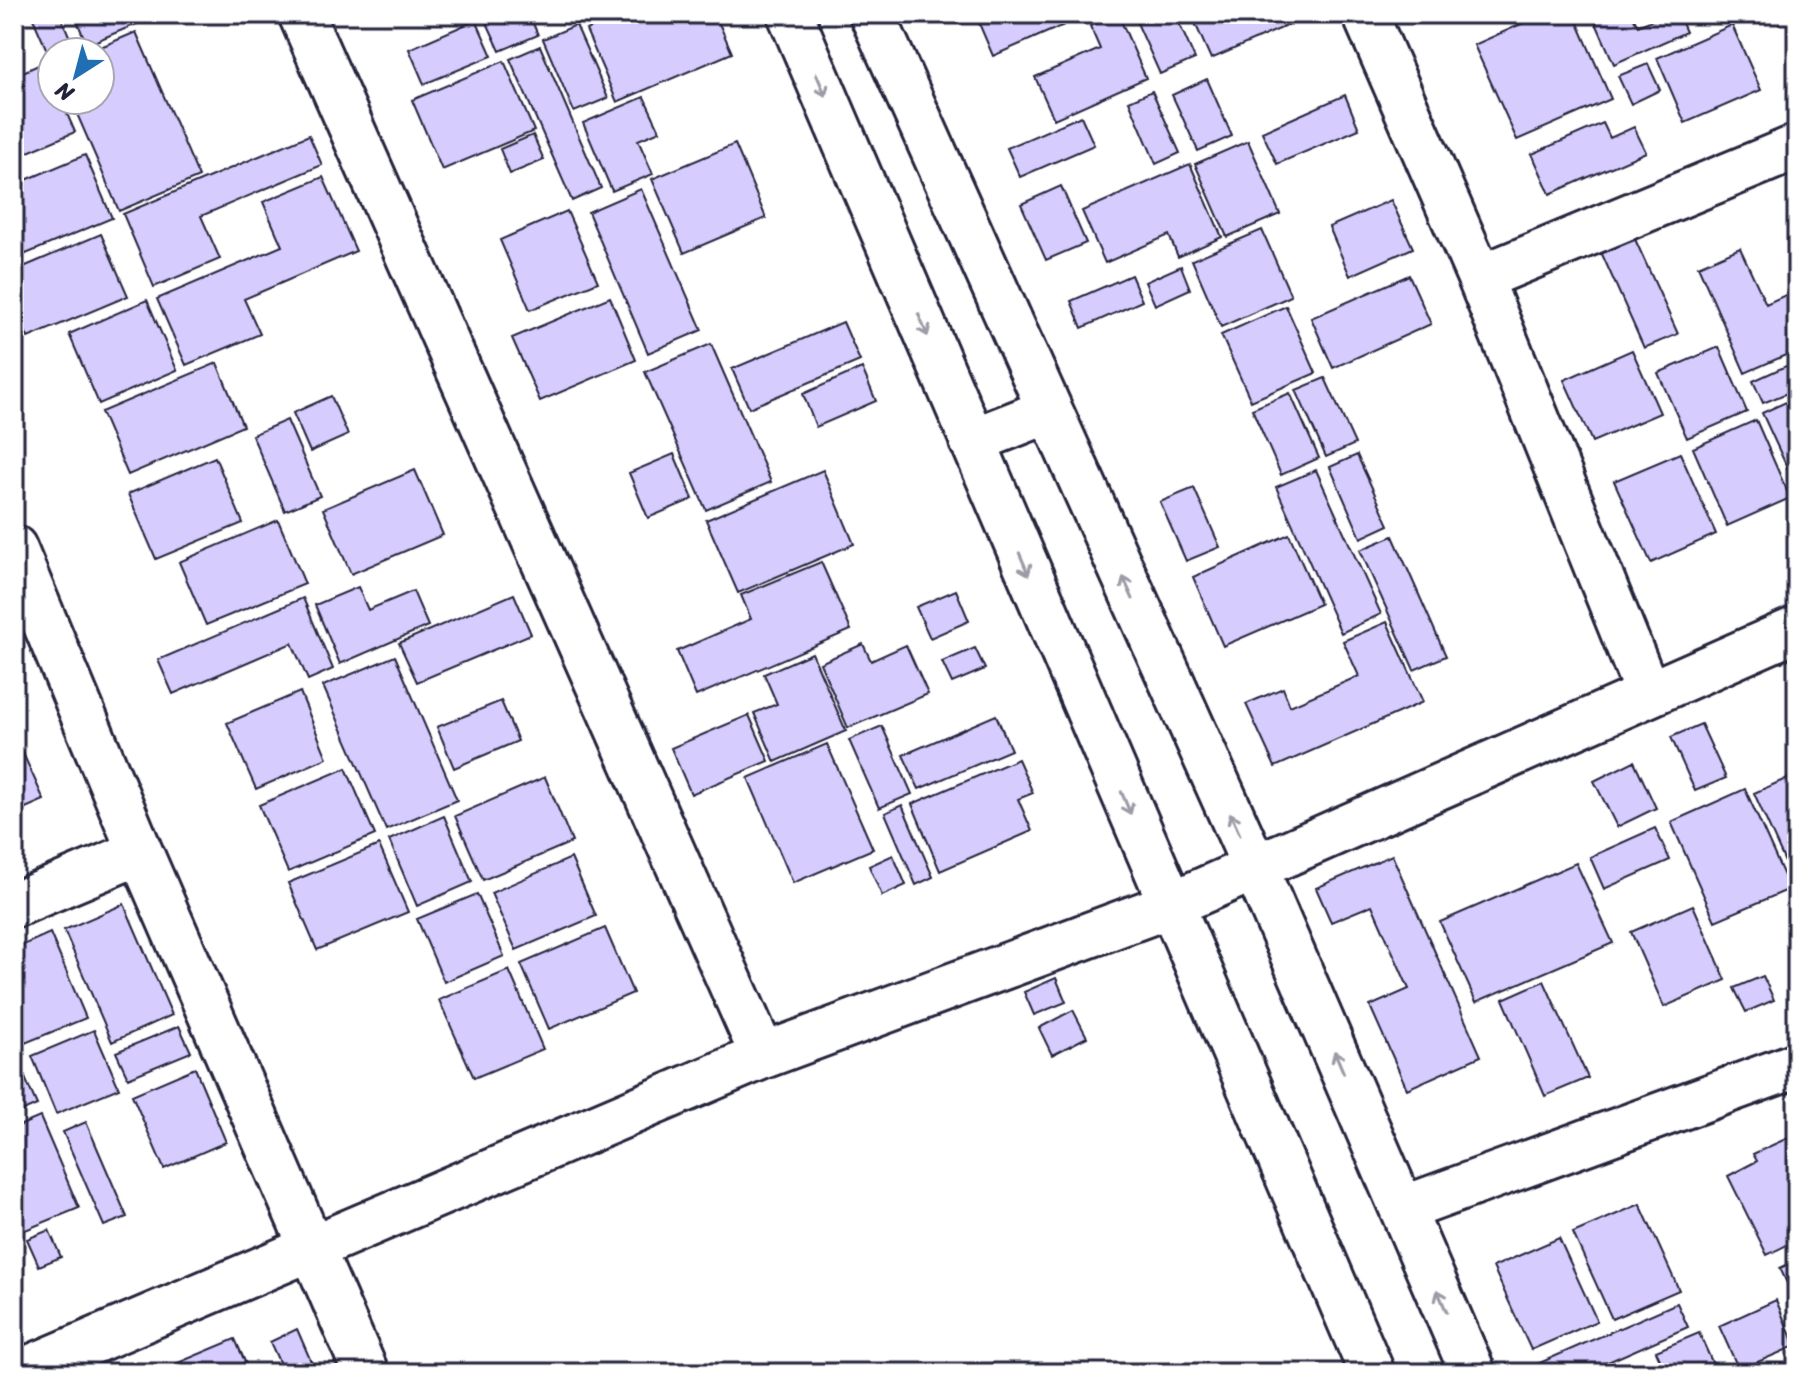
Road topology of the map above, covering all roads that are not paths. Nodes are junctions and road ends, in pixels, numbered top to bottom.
1 (301, 14) edge
2 (790, 14) edge
3 (872, 14) edge
4 (1365, 14) edge
5 (1797, 147) edge
6 (1480, 278) junction
7 (1048, 411) junction
8 (972, 441) junction
9 (14, 548) edge
10 (1797, 629) edge
11 (1648, 694) junction
12 (140, 852) junction
13 (1254, 865) junction
14 (14, 905) edge
15 (1170, 905) junction
16 (763, 1056) junction
17 (1797, 1065) edge
18 (1403, 1209) junction
19 (313, 1248) junction
20 (18, 1373) edge
21 (366, 1373) edge
22 (1372, 1373) edge
23 (1473, 1373) edge

1 - 16 street
2 -> 8 street
3 - 7 street
4 - 6 street
5 - 6 street
6 - 11 street
7 - 8 street
13 -> 7 street
8 -> 15 street
9 - 12 street
10 - 11 street
11 - 13 street
12 - 14 street
12 - 19 street
13 - 15 street
18 -> 13 street
15 - 16 street
15 - 22 street
16 - 19 street
17 - 18 street
23 -> 18 street
19 - 20 street
19 - 21 street

